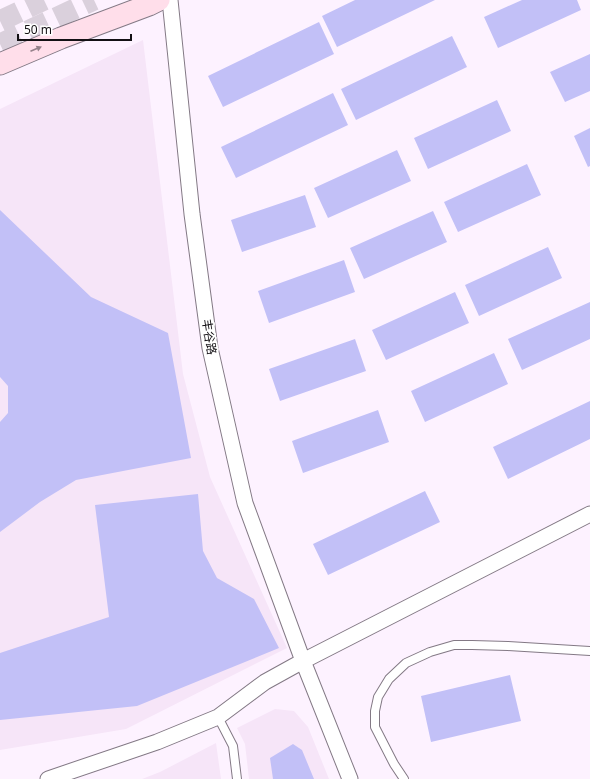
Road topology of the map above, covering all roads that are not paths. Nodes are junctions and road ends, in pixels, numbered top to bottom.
1 (159, 0) edge
2 (170, 0) edge
3 (0, 64) edge
4 (590, 514) edge
5 (590, 651) edge
6 (303, 662) junction
7 (218, 717) junction
8 (48, 779) edge
9 (237, 779) edge
10 (350, 779) edge
11 (404, 779) edge

3 -> 1 main road
2 - 6 street, 丰谷路
4 - 6 street
5 - 11 lane
6 - 7 street
6 - 10 street, 丰谷路
7 - 8 street
7 - 9 lane

